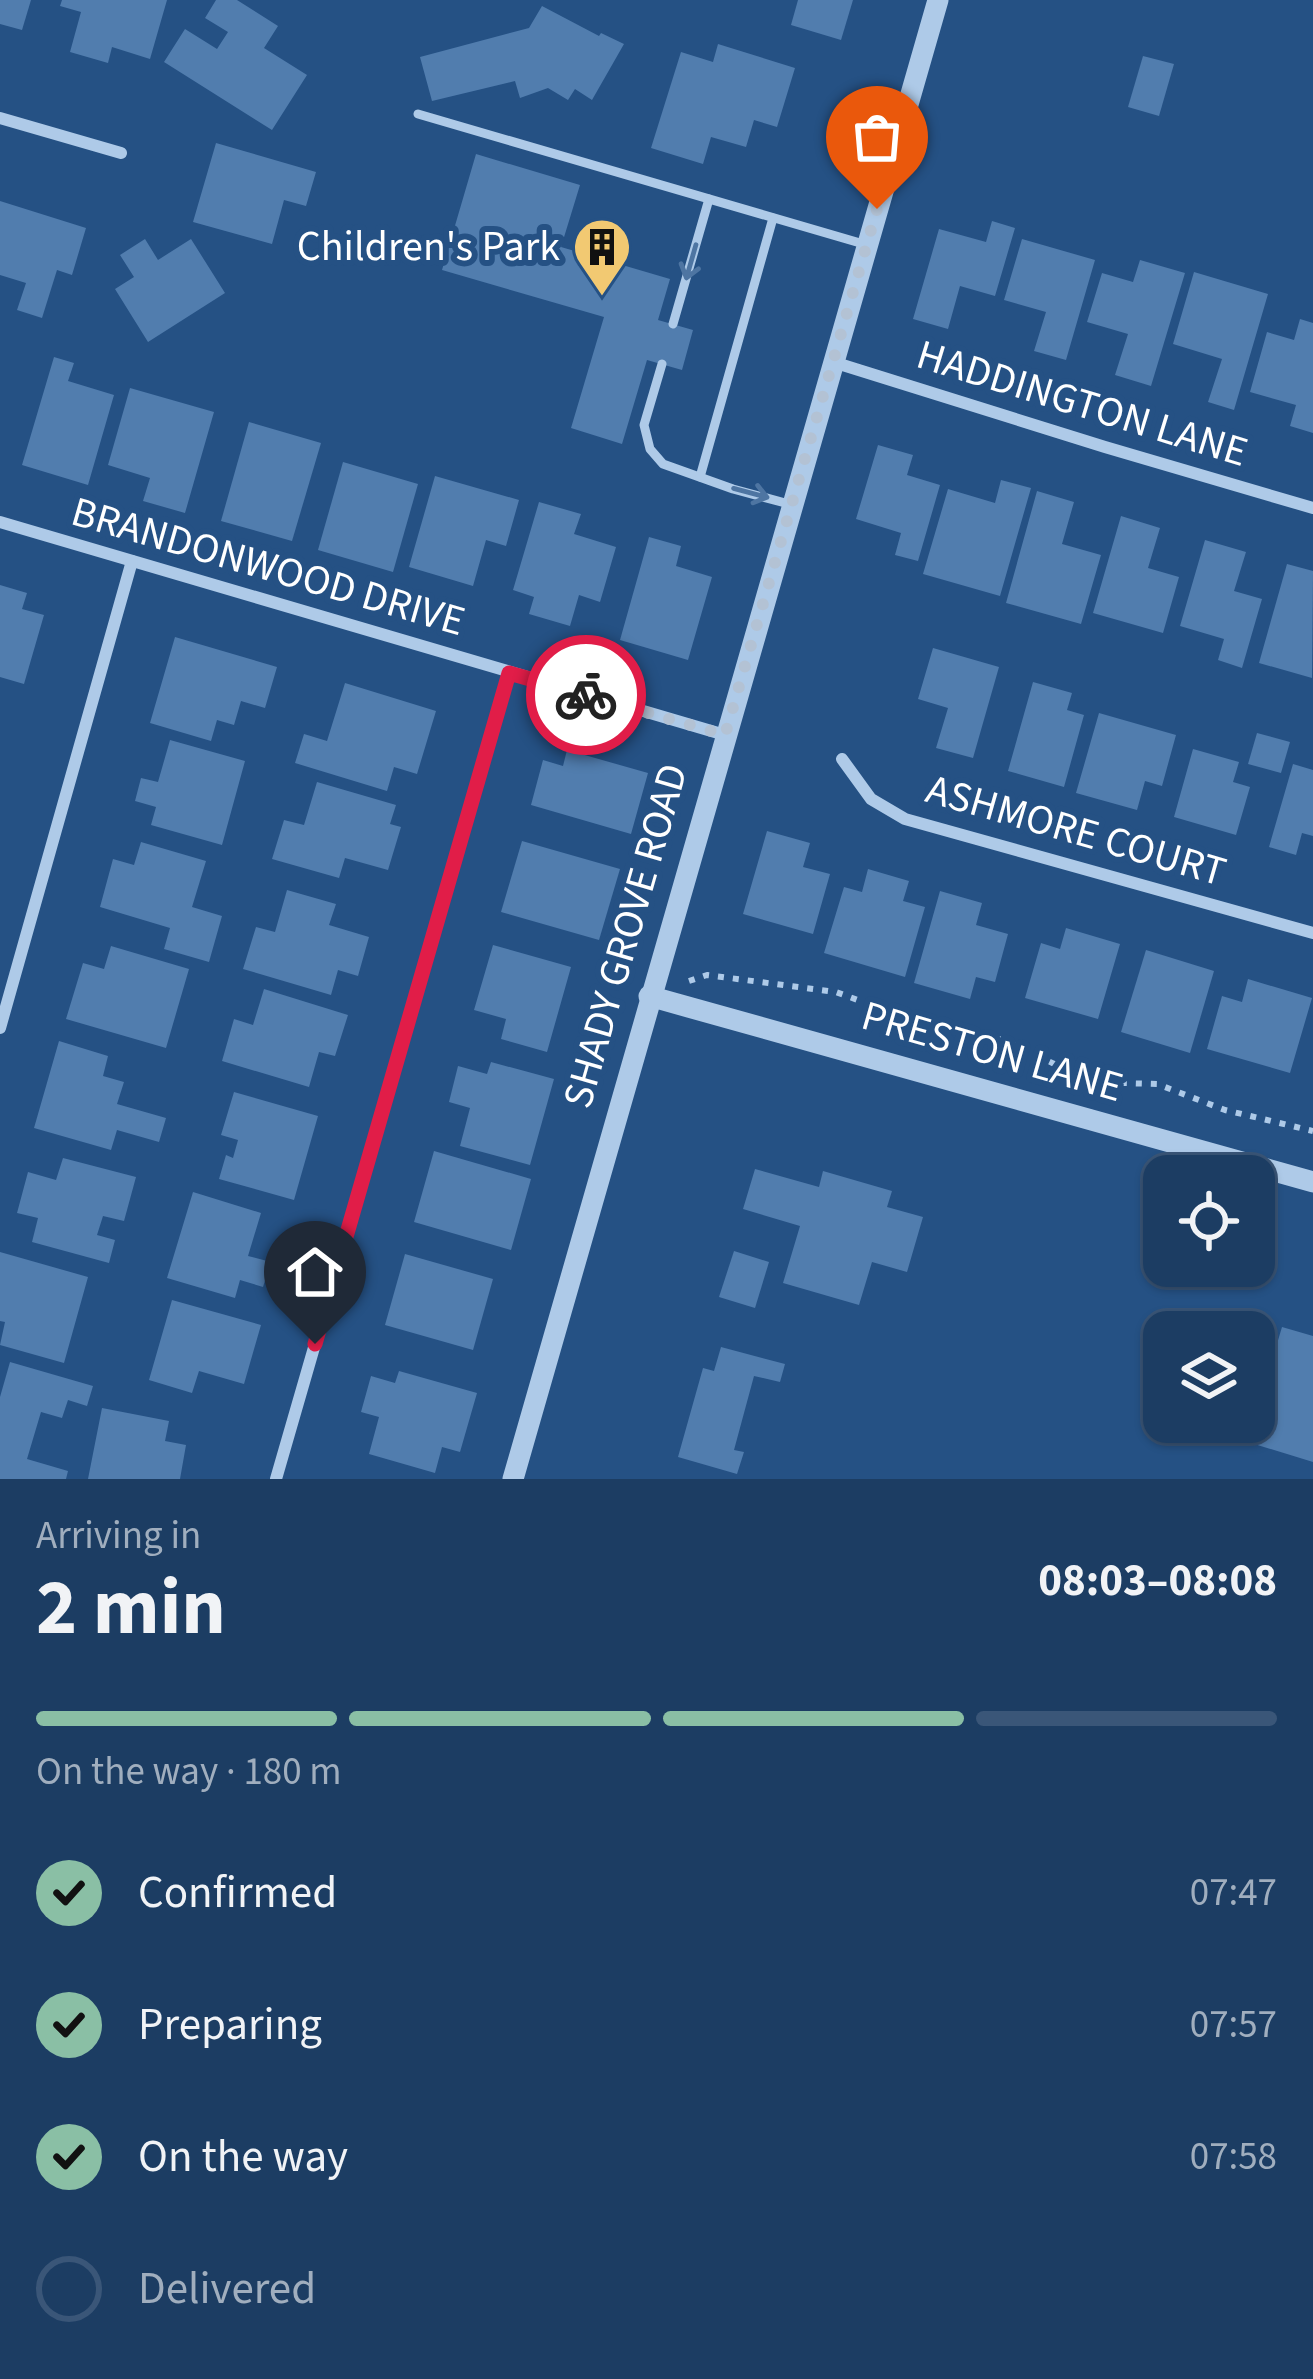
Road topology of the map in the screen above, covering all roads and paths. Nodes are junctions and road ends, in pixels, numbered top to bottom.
1 (938, 0) edge
2 (418, 114) dead end
3 (0, 118) edge
4 (121, 153) dead end
5 (709, 199) junction
6 (773, 218) junction
7 (867, 245) junction
8 (673, 324) dead end
9 (833, 362) junction
10 (662, 364) dead end
11 (700, 477) junction
12 (792, 504) junction
13 (1313, 508) edge
14 (0, 522) edge
15 (132, 560) junction
16 (509, 673) junction
17 (725, 735) junction
18 (842, 759) dead end
19 (1313, 933) edge
20 (649, 996) junction
21 (0, 1028) edge
22 (1313, 1131) edge
23 (1313, 1182) edge
24 (276, 1479) edge
25 (513, 1479) edge

1 - 7 street, SHADY GROVE ROAD
2 - 5 lane
3 - 4 street
5 - 6 lane
5 -> 8 lane
6 - 7 lane
6 - 11 lane
7 - 9 street, SHADY GROVE ROAD
9 - 12 street, SHADY GROVE ROAD
9 - 13 street, HADDINGTON LANE
10 - 11 lane
11 -> 12 lane
12 - 17 street, SHADY GROVE ROAD
14 - 15 street, BRANDONWOOD DRIVE
15 - 16 street, BRANDONWOOD DRIVE
15 - 21 street
16 - 17 street, BRANDONWOOD DRIVE
16 - 24 street
17 - 20 street, SHADY GROVE ROAD
18 - 19 street, ASHMORE COURT
20 - 22 path
20 - 23 street, PRESTON LANE
20 - 25 street, SHADY GROVE ROAD

